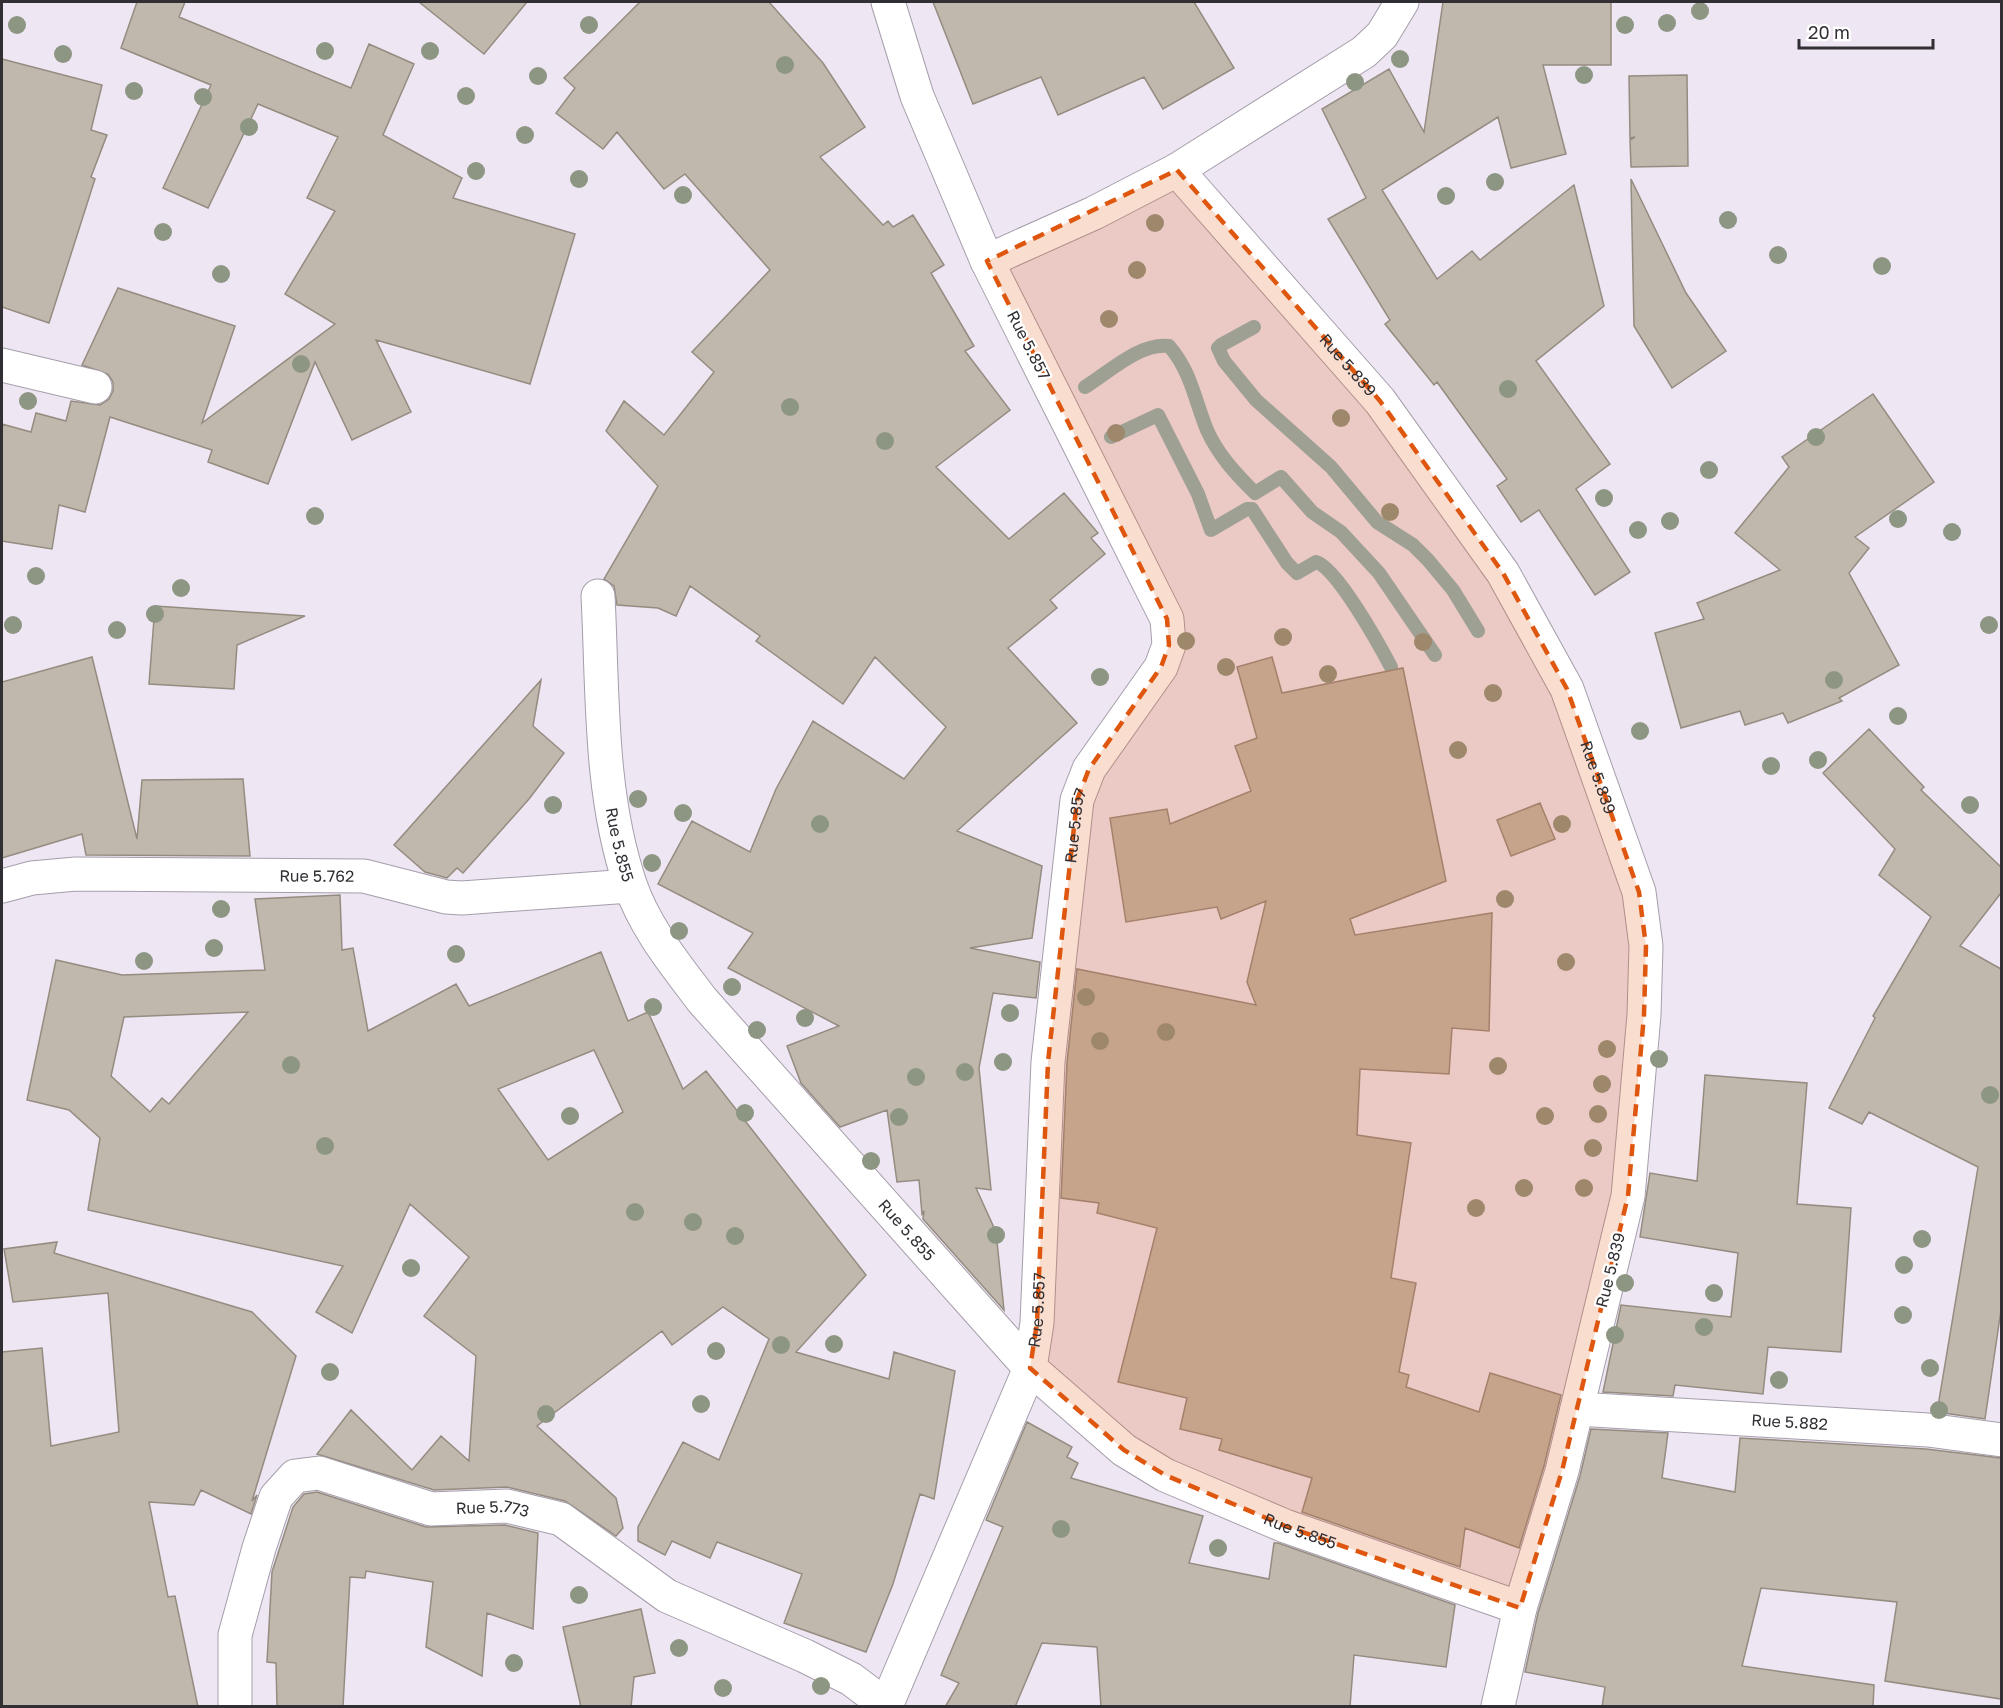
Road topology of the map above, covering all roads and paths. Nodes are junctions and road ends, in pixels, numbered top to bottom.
1 (888, 2) edge
2 (1402, 2) edge
3 (1177, 171) junction
4 (987, 261) junction
5 (2, 365) edge
6 (95, 387) dead end
7 (598, 596) dead end
8 (2, 886) edge
9 (630, 886) junction
10 (1030, 1368) junction
11 (1577, 1409) junction
12 (2001, 1440) edge
13 (1520, 1608) junction
14 (886, 1706) edge
15 (235, 1707) edge
16 (1498, 1707) edge

1 - 4 street, Rue 5.857
2 - 3 street
3 - 4 street
3 - 11 street, Rue 5.839
4 - 10 street, Rue 5.857
5 - 6 street
7 - 9 street, Rue 5.855
8 - 9 street, Rue 5.762
9 - 10 street, Rue 5.855
10 - 13 street, Rue 5.855
10 - 14 street, Rue 5.857
11 - 12 street, Rue 5.882
11 - 13 street, Rue 5.839
13 - 16 street, Rue 5.839
14 - 15 street, Rue 5.773

